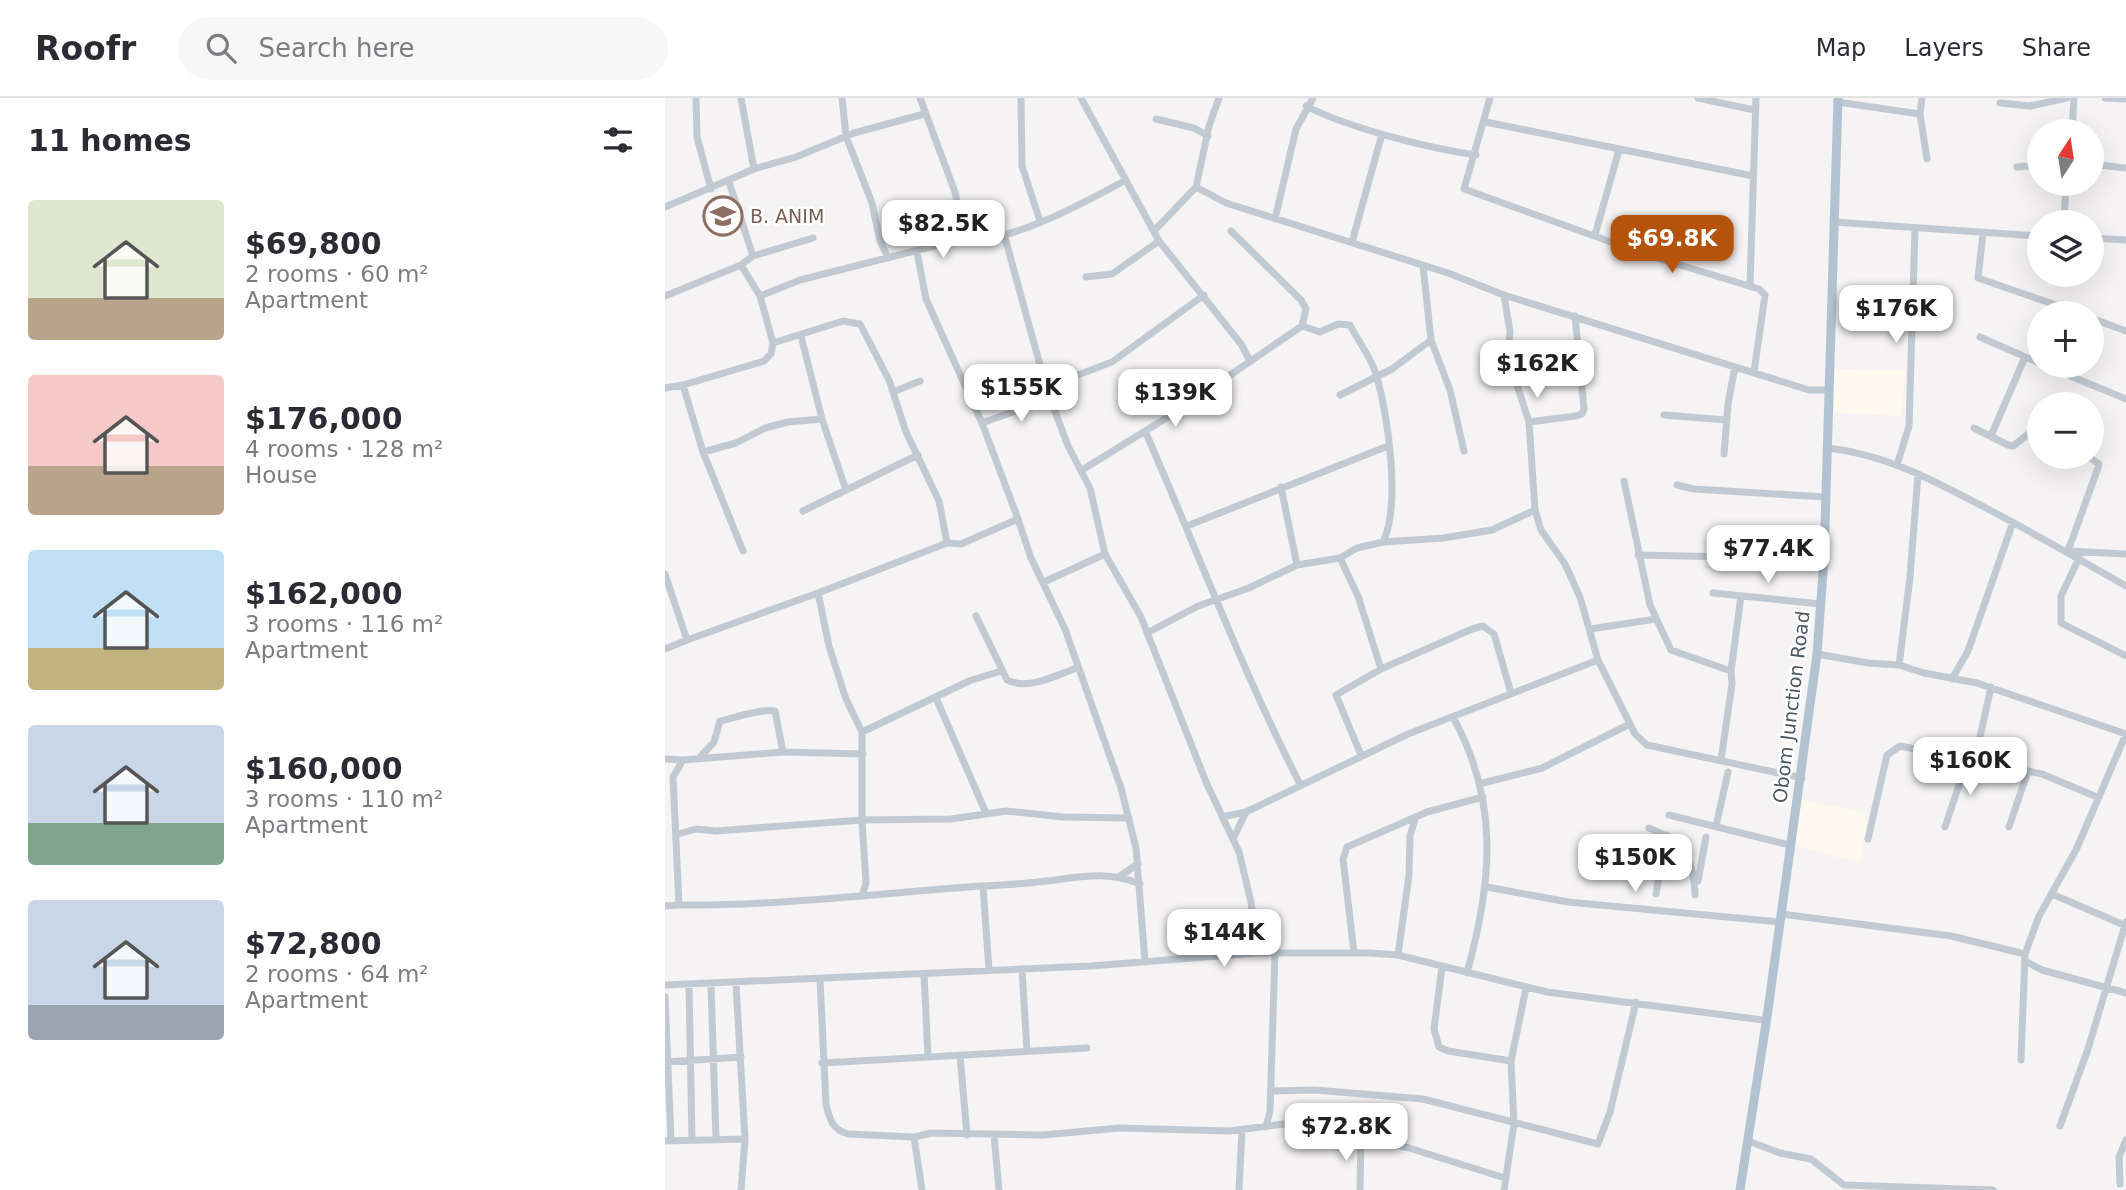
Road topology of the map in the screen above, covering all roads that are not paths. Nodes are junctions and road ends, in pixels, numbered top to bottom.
1 (696, 98) edge
2 (741, 98) edge
3 (842, 98) edge
4 (920, 98) edge
5 (1021, 98) edge
6 (1081, 98) edge
7 (1219, 98) edge
8 (1313, 98) edge
9 (1490, 98) edge
10 (1698, 98) edge
11 (1756, 98) edge
12 (1922, 98) edge
13 (2067, 98) edge
14 (2074, 98) edge
15 (2105, 98) edge
16 (2126, 99) edge
17 (1837, 100) edge
18 (2000, 103) dead end
19 (1306, 106) junction
20 (1754, 110) junction
21 (924, 114) junction
22 (1920, 114) junction
23 (1156, 119) dead end
24 (2073, 119) edge
25 (1486, 122) junction
26 (1382, 134) junction
27 (846, 136) junction
28 (1208, 136) junction
29 (1619, 150) junction
30 (1476, 155) junction
31 (1927, 159) dead end
32 (2104, 165) edge
33 (2027, 166) edge
34 (2017, 167) dead end
35 (2126, 168) edge
36 (754, 169) junction
37 (1753, 176) junction
38 (1124, 181) junction
39 (729, 182) junction
40 (1196, 187) junction
41 (711, 189) junction
42 (665, 207) edge
43 (1275, 219) junction
44 (1040, 221) junction
45 (1834, 222) junction
46 (1915, 228) junction
47 (1154, 231) junction
48 (1231, 231) dead end
49 (1983, 233) junction
50 (1004, 234) junction
51 (1595, 235) junction
52 (2027, 235) edge
53 (813, 239) dead end
54 (2104, 239) edge
55 (2126, 240) edge
56 (1159, 241) junction
57 (967, 242) junction
58 (1352, 242) junction
59 (918, 252) junction
60 (753, 256) junction
61 (888, 258) junction
62 (741, 265) junction
63 (1423, 266) junction
64 (1086, 277) dead end
65 (1750, 285) junction
66 (1204, 295) junction
67 (1504, 295) junction
68 (665, 296) edge
69 (760, 296) junction
70 (2044, 301) edge
71 (1575, 316) junction
72 (2104, 323) edge
73 (1302, 326) junction
74 (2126, 331) edge
75 (801, 337) junction
76 (1980, 337) dead end
77 (1431, 340) junction
78 (773, 343) junction
79 (2025, 357) joint
80 (1250, 362) junction
81 (1735, 367) junction
82 (1754, 372) junction
83 (1377, 375) junction
84 (2075, 378) edge
85 (920, 381) dead end
86 (683, 386) junction
87 (1045, 387) junction
88 (665, 388) edge
89 (1829, 390) junction
90 (893, 392) junction
91 (1340, 395) dead end
92 (1051, 398) junction
93 (2126, 399) edge
94 (1664, 415) dead end
95 (822, 419) junction
96 (1726, 420) junction
97 (1529, 422) junction
98 (982, 424) junction
99 (1974, 428) dead end
100 (1145, 430) junction
101 (2027, 435) edge
102 (1991, 436) junction
103 (1388, 446) junction
104 (1827, 448) junction
105 (1464, 451) dead end
106 (703, 452) junction
107 (1724, 454) dead end
108 (918, 455) junction
109 (1897, 465) junction
110 (2098, 469) edge
111 (1082, 470) junction
112 (1918, 474) junction
113 (1624, 481) dead end
114 (1677, 485) dead end
115 (1281, 487) junction
116 (846, 490) junction
117 (1825, 497) junction
118 (1535, 510) junction
119 (803, 511) dead end
120 (1018, 519) junction
121 (2013, 522) junction
122 (1187, 526) junction
123 (1383, 542) junction
124 (947, 543) junction
125 (743, 551) dead end
126 (2068, 551) junction
127 (1105, 554) junction
128 (2126, 554) edge
129 (1638, 555) junction
130 (1340, 558) junction
131 (2079, 558) junction
132 (1825, 559) junction
133 (1297, 565) junction
134 (665, 577) edge
135 (1044, 582) junction
136 (2126, 586) edge
137 (818, 593) junction
138 (1713, 593) dead end
139 (1741, 596) junction
140 (1215, 599) junction
141 (1821, 604) junction
142 (976, 616) dead end
143 (1656, 619) junction
144 (1590, 629) junction
145 (1147, 634) junction
146 (687, 640) junction
147 (665, 649) edge
148 (1817, 654) junction
149 (2126, 656) edge
150 (1598, 660) junction
151 (1899, 664) junction
152 (1077, 668) junction
153 (1381, 669) junction
154 (1001, 671) junction
155 (1731, 671) junction
156 (1952, 679) junction
157 (1991, 687) junction
158 (1511, 693) junction
159 (936, 698) junction
160 (1453, 717) junction
161 (1630, 724) junction
162 (862, 732) junction
163 (2126, 734) edge
164 (782, 752) junction
165 (863, 754) junction
166 (1361, 755) junction
167 (700, 756) junction
168 (665, 759) edge
169 (1972, 759) junction
170 (683, 760) junction
171 (1721, 760) junction
172 (2028, 771) junction
173 (1728, 772) dead end
174 (1802, 778) junction
175 (1300, 784) junction
176 (1479, 784) junction
177 (1483, 797) junction
178 (2097, 797) junction
179 (1246, 812) junction
180 (986, 813) junction
181 (1669, 815) dead end
182 (1222, 817) junction
183 (1129, 818) junction
184 (1415, 819) junction
185 (862, 820) junction
186 (1401, 824) junction
187 (1716, 826) junction
188 (1945, 827) dead end
189 (2009, 827) dead end
190 (1649, 828) dead end
191 (678, 834) junction
192 (1666, 835) junction
193 (1410, 836) junction
194 (1706, 837) dead end
195 (1233, 839) junction
196 (1868, 839) dead end
197 (1790, 845) junction
198 (1138, 864) junction
199 (1120, 876) junction
200 (866, 883) junction
201 (1140, 884) junction
202 (983, 886) junction
203 (1487, 887) junction
204 (874, 894) junction
205 (1656, 894) dead end
206 (2052, 894) junction
207 (1695, 895) junction
208 (862, 896) junction
209 (665, 905) edge
210 (679, 905) junction
211 (1692, 913) junction
212 (1780, 918) junction
213 (2125, 923) edge
214 (1275, 953) junction
215 (1354, 953) junction
216 (1256, 954) junction
217 (1398, 955) junction
218 (2026, 958) junction
219 (1145, 962) junction
220 (1442, 967) junction
221 (1022, 969) junction
222 (989, 970) junction
223 (1467, 972) junction
224 (925, 974) junction
225 (820, 979) junction
226 (736, 984) junction
227 (665, 985) edge
228 (711, 985) junction
229 (689, 986) junction
230 (2105, 987) junction
231 (1526, 988) junction
232 (2126, 993) edge
233 (665, 997) edge
234 (1636, 1002) junction
235 (1767, 1017) junction
236 (1087, 1048) dead end
237 (1027, 1051) junction
238 (960, 1055) junction
239 (927, 1056) junction
240 (741, 1057) junction
241 (713, 1060) junction
242 (2021, 1060) dead end
243 (1511, 1061) junction
244 (666, 1062) edge
245 (691, 1062) junction
246 (823, 1063) junction
247 (1271, 1091) junction
248 (1270, 1111) junction
249 (1284, 1124) junction
250 (1514, 1124) junction
251 (2060, 1126) dead end
252 (1266, 1127) junction
253 (1242, 1130) junction
254 (967, 1135) junction
255 (994, 1135) junction
256 (1361, 1136) junction
257 (914, 1137) junction
258 (716, 1138) junction
259 (692, 1139) junction
260 (745, 1139) junction
261 (668, 1140) edge
262 (1748, 1140) junction
263 (2126, 1140) edge
264 (1505, 1178) junction
265 (2122, 1186) edge
266 (740, 1190) edge
267 (922, 1190) edge
268 (999, 1190) edge
269 (1239, 1190) edge
270 (1360, 1190) edge
271 (1504, 1190) edge
272 (1740, 1190) edge
273 (1990, 1190) edge

1 - 41 street
2 - 36 street
3 - 27 street
4 - 21 street
5 - 44 street
6 - 38 street
7 - 28 street
8 - 19 street
9 - 25 street
10 - 20 street
11 - 20 street
12 - 22 street
13 - 18 street
14 - 24 street
15 - 16 street
17 - 22 street
17 - 45 main road, Obom Junction Road
19 - 26 street
19 - 43 street
20 - 37 street
21 - 27 street
21 - 57 street
22 - 31 street
23 - 28 street
25 - 29 street
25 - 30 street
26 - 30 street
26 - 58 street
27 - 36 street
27 - 61 street
28 - 40 street
29 - 37 street
29 - 51 street
30 - 51 street
32 - 35 street
33 - 34 street
36 - 39 street
37 - 65 street
38 - 44 street
38 - 47 street
39 - 41 street
39 - 60 street
40 - 43 street
40 - 47 street
41 - 42 street
43 - 58 street
44 - 50 street
45 - 46 street
45 - 89 main road, Obom Junction Road
46 - 49 street
46 - 109 street
47 - 56 street
48 - 73 street
49 - 52 street
49 - 70 street
50 - 57 street
50 - 87 street
51 - 65 street
53 - 60 street
54 - 55 street
56 - 64 street
56 - 66 street
57 - 59 street
58 - 63 street
59 - 61 street
59 - 98 street
60 - 62 street
61 - 69 street
62 - 68 street
62 - 69 street
63 - 67 street
63 - 77 street
65 - 82 street
66 - 80 street
66 - 87 street
67 - 71 street
67 - 97 street
69 - 78 street
71 - 81 street
71 - 97 street
72 - 74 street
73 - 80 street
73 - 83 street
75 - 78 street
75 - 90 street
75 - 95 street
76 - 79 street
77 - 83 street
77 - 105 street
78 - 86 street
79 - 102 street
80 - 100 street
81 - 82 street
81 - 96 street
82 - 89 street
83 - 91 street
83 - 103 street
84 - 93 street
85 - 90 street
86 - 88 street
86 - 106 street
87 - 92 street
89 - 104 main road, Obom Junction Road
90 - 108 street
92 - 98 street
92 - 111 street
94 - 96 street
95 - 106 street
95 - 116 street
96 - 107 street
97 - 118 street
98 - 120 street
99 - 102 street
100 - 111 street
100 - 122 street
101 - 102 street
103 - 115 street
103 - 123 street
104 - 109 street
104 - 117 main road, Obom Junction Road
106 - 125 street
108 - 116 street
108 - 124 street
109 - 112 street
110 - 126 street
111 - 127 street
112 - 121 street
112 - 151 street
113 - 129 street
114 - 117 street
115 - 122 street
115 - 133 street
116 - 119 street
117 - 132 main road, Obom Junction Road
118 - 123 street
118 - 144 street
120 - 124 street
120 - 135 street
121 - 126 street
121 - 156 street
122 - 140 street
123 - 130 street
124 - 137 street
126 - 128 street
126 - 131 street
127 - 135 street
127 - 145 street
129 - 132 street
129 - 143 street
130 - 133 street
130 - 153 street
131 - 136 street
131 - 149 street
132 - 141 main road, Obom Junction Road
133 - 140 street
134 - 146 street
135 - 152 street
137 - 146 street
137 - 162 street
138 - 139 street
139 - 141 street
139 - 155 street
140 - 145 street
140 - 175 street
141 - 148 main road, Obom Junction Road
142 - 154 street
143 - 144 street
143 - 155 street
144 - 150 street
145 - 182 street
146 - 147 street
148 - 151 street
148 - 174 main road, Obom Junction Road
150 - 158 street
150 - 161 street
151 - 156 street
152 - 154 street
152 - 183 street
153 - 158 street
153 - 166 street
154 - 159 street
155 - 171 street
156 - 157 street
157 - 163 street
157 - 169 street
158 - 160 street
159 - 162 street
159 - 180 street
160 - 166 street
160 - 176 street
161 - 171 street
161 - 176 street
162 - 165 street
163 - 178 street
164 - 165 street
164 - 167 street
164 - 167 street
165 - 185 street
166 - 175 street
167 - 170 street
168 - 170 street
169 - 172 street
169 - 188 street
169 - 196 street
170 - 191 street
171 - 174 street
172 - 178 street
172 - 189 street
173 - 187 street
174 - 197 main road, Obom Junction Road
175 - 179 street
176 - 177 street
177 - 184 street
177 - 203 street
178 - 206 street
179 - 182 street
179 - 195 street
180 - 183 street
180 - 185 street
181 - 187 street
182 - 195 street
183 - 198 street
184 - 186 street
184 - 193 street
185 - 191 street
185 - 200 street
186 - 193 street
186 - 215 street
187 - 197 street
190 - 192 street
191 - 210 street
192 - 205 street
192 - 207 street
193 - 217 street
194 - 207 street
195 - 216 street
197 - 212 main road, Obom Junction Road
198 - 199 street
198 - 201 street
199 - 201 street
199 - 202 street
200 - 204 street
200 - 208 street
201 - 219 street
202 - 204 street
202 - 222 street
203 - 211 street
203 - 223 street
204 - 208 street
206 - 213 street
206 - 218 street
207 - 211 street
208 - 210 street
209 - 210 street
211 - 212 street
212 - 218 street
212 - 235 main road, Obom Junction Road
213 - 230 street
214 - 215 street
214 - 216 street
214 - 247 street
215 - 217 street
216 - 219 street
217 - 220 street
218 - 230 street
218 - 242 street
219 - 221 street
220 - 223 street
220 - 243 street
221 - 222 street
221 - 237 street
222 - 224 street
223 - 231 street
224 - 225 street
224 - 239 street
225 - 226 street
225 - 246 street
226 - 228 street
226 - 240 street
227 - 229 street
228 - 229 street
228 - 241 street
229 - 245 street
230 - 232 street
230 - 251 street
231 - 234 street
231 - 243 street
233 - 244 street
234 - 235 street
234 - 250 street
235 - 262 main road, Obom Junction Road
236 - 237 street
237 - 238 street
238 - 239 street
238 - 254 street
239 - 246 street
240 - 241 street
240 - 260 street
241 - 245 street
241 - 258 street
243 - 250 street
244 - 245 street
244 - 261 street
245 - 259 street
246 - 257 street
247 - 248 street
247 - 250 street
248 - 249 street
248 - 252 street
249 - 252 street
249 - 256 street
250 - 264 street
252 - 253 street
253 - 255 street
253 - 269 street
254 - 255 street
254 - 257 street
255 - 268 street
256 - 264 street
256 - 270 street
257 - 267 street
258 - 259 street
258 - 260 street
259 - 261 street
260 - 266 street
262 - 272 main road, Obom Junction Road
262 - 273 street
263 - 265 street
264 - 271 street

